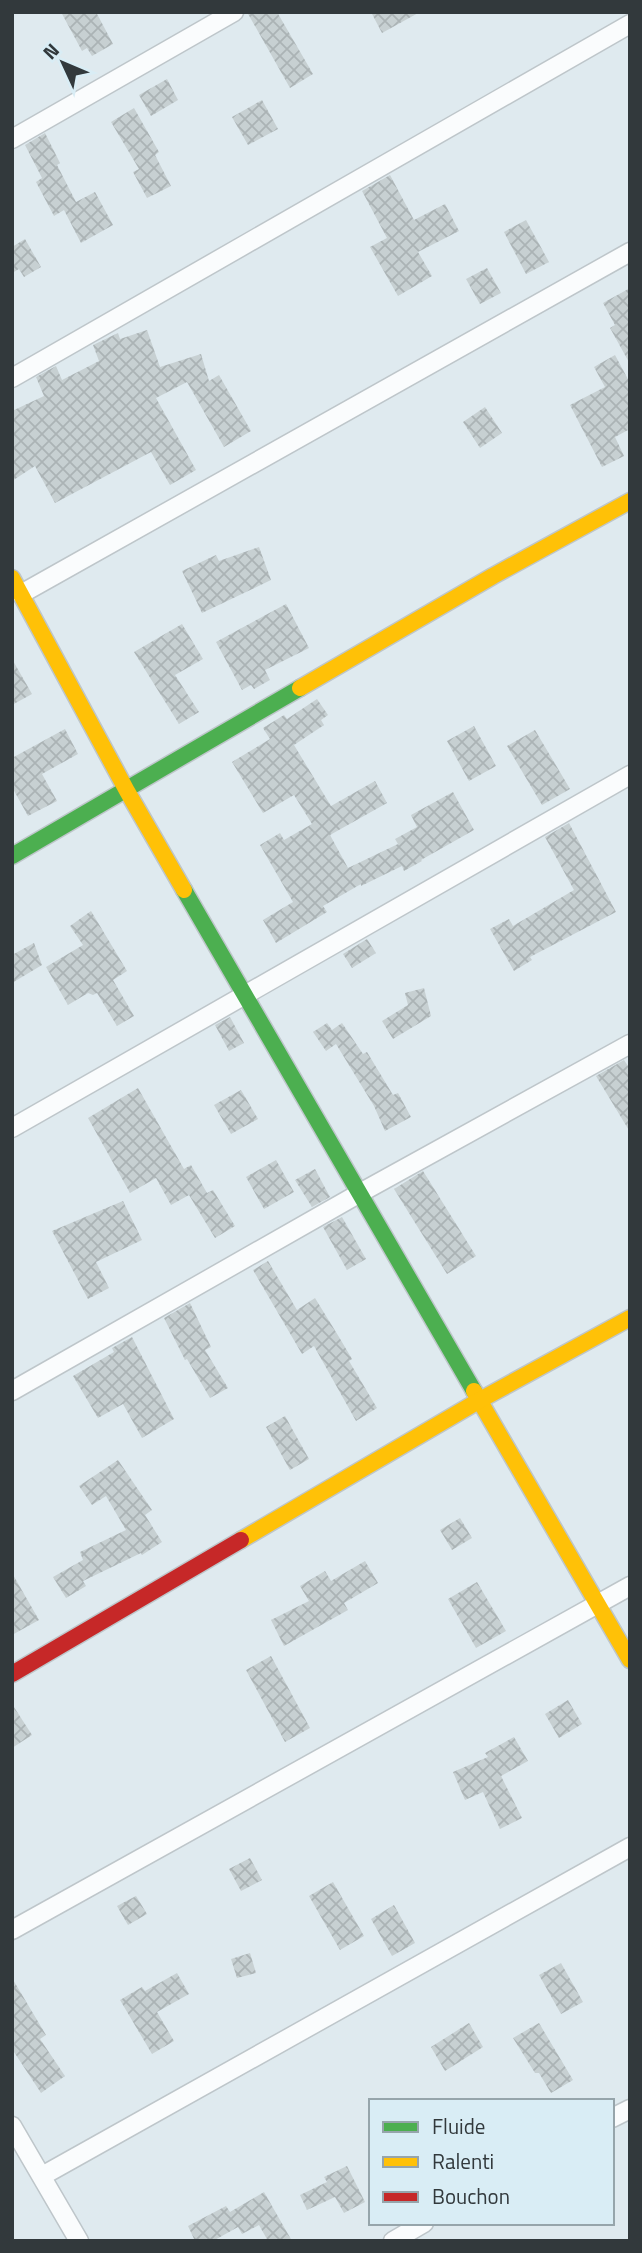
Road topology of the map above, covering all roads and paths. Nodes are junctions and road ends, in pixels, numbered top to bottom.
1 (234, 12) edge
2 (630, 24) edge
3 (12, 139) edge
4 (630, 252) edge
5 (12, 378) edge
6 (630, 501) edge
7 (12, 578) edge
8 (21, 594) junction
9 (630, 775) edge
10 (127, 791) junction
11 (12, 856) edge
12 (245, 996) junction
13 (630, 1044) edge
14 (12, 1128) edge
15 (360, 1193) junction
16 (630, 1318) edge
17 (12, 1391) edge
18 (480, 1401) junction
19 (630, 1586) edge
20 (597, 1604) junction
21 (630, 1660) edge
22 (12, 1674) edge
23 (630, 1847) edge
24 (12, 1930) edge
25 (630, 2109) edge
26 (614, 2117) edge
27 (12, 2126) edge
28 (42, 2176) junction
29 (421, 2225) edge
30 (79, 2241) edge
31 (393, 2241) edge

1 - 3 street
2 - 5 street
4 - 8 street
6 - 10 street
7 - 8 street
8 - 10 street
9 - 12 street
10 - 11 street
10 - 12 street
12 - 14 street
12 - 15 street
13 - 15 street
15 - 17 street
15 - 18 street
16 - 18 street
18 - 20 street
18 - 22 street
19 - 20 street
20 - 21 street
20 - 24 street
23 - 28 street
25 - 26 street
27 - 28 street
28 - 30 street
29 - 31 street

